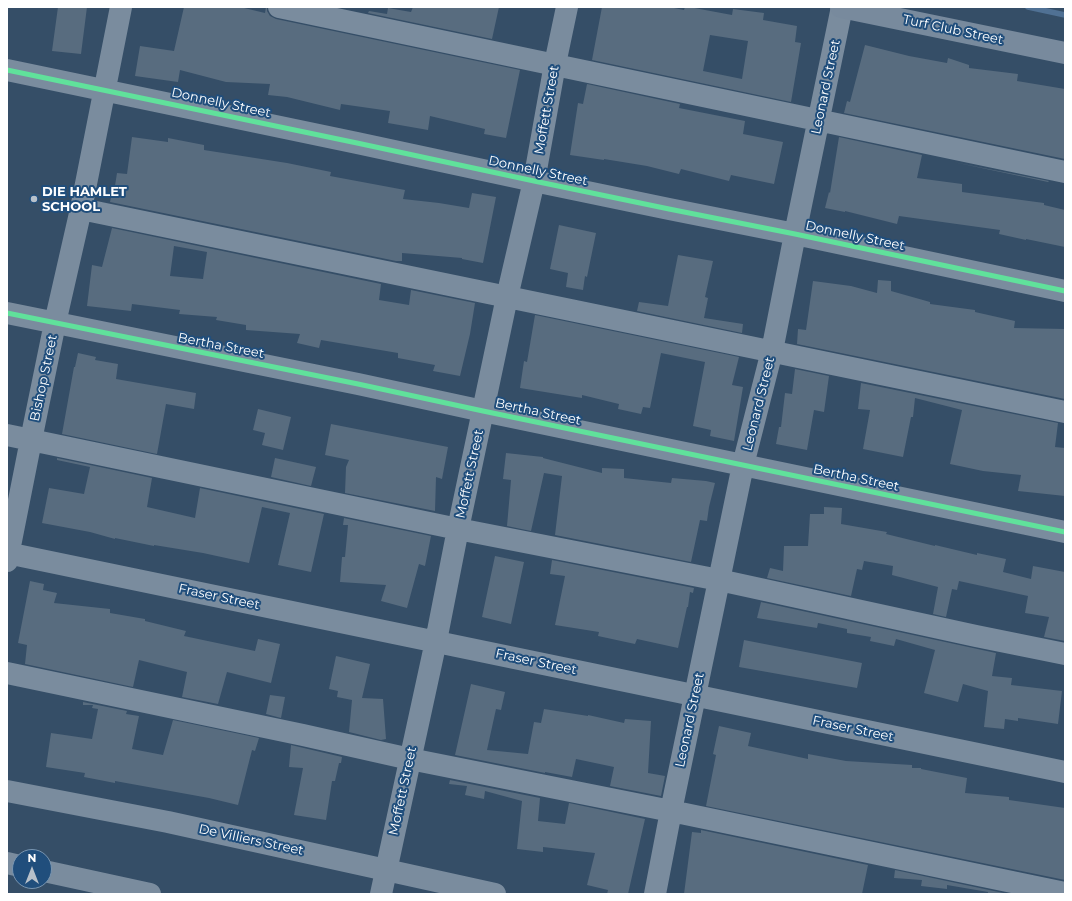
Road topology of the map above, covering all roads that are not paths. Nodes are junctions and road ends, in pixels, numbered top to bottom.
1 (121, 7) edge
2 (279, 7) edge
3 (567, 7) edge
4 (842, 7) edge
5 (1065, 53) edge
6 (555, 64) junction
7 (7, 70) edge
8 (104, 90) junction
9 (819, 120) junction
10 (1065, 172) edge
11 (534, 181) junction
12 (81, 209) junction
13 (795, 234) junction
14 (1065, 291) edge
15 (507, 297) junction
16 (7, 313) edge
17 (55, 323) junction
18 (772, 351) junction
19 (483, 412) junction
20 (1065, 412) edge
21 (7, 435) edge
22 (31, 440) junction
23 (743, 465) junction
24 (458, 529) junction
25 (1065, 532) edge
26 (8, 556) edge
27 (719, 580) junction
28 (436, 641) junction
29 (1065, 654) edge
30 (7, 673) edge
31 (695, 696) junction
32 (410, 759) junction
33 (1065, 772) edge
34 (7, 791) edge
35 (671, 811) junction
36 (385, 870) junction
37 (52, 873) edge
38 (1065, 893) edge
39 (150, 894) edge
40 (381, 894) edge
41 (495, 894) edge
42 (655, 894) edge

1 - 8 street, Bishop Street
2 - 6 street
3 - 6 street, Moffett Street
4 - 5 main road, Turf Club Street
4 - 9 street, Leonard Street
6 - 9 street
6 - 11 street, Moffett Street
7 - 8 street, Donnelly Street
8 - 11 street, Donnelly Street
8 - 12 street, Bishop Street
9 - 10 street
9 - 13 street, Leonard Street
11 - 13 street, Donnelly Street
11 - 15 street, Moffett Street
12 - 15 street
12 - 17 street, Bishop Street
13 - 14 street, Donnelly Street
13 - 18 street, Leonard Street
15 - 18 street
15 - 19 street, Moffett Street
16 - 17 street, Bertha Street
17 - 19 street, Bertha Street
17 - 22 street, Bishop Street
18 - 20 street
18 - 23 street, Leonard Street
19 - 23 street, Bertha Street
19 - 24 street, Moffett Street
21 - 22 street
22 - 24 street
22 - 26 street, Bishop Street
23 - 25 street, Bertha Street
23 - 27 street, Leonard Street
24 - 27 street
24 - 28 street, Moffett Street
26 - 28 street, Fraser Street
27 - 29 street
27 - 31 street, Leonard Street
28 - 31 street, Fraser Street
28 - 32 street, Moffett Street
30 - 32 street
31 - 33 street, Fraser Street
31 - 35 street, Leonard Street
32 - 35 street
32 - 36 street, Moffett Street
34 - 36 street, De Villiers Street
35 - 38 street
35 - 42 street, Leonard Street
36 - 40 street, Moffett Street
36 - 41 street, De Villiers Street
37 - 39 street

